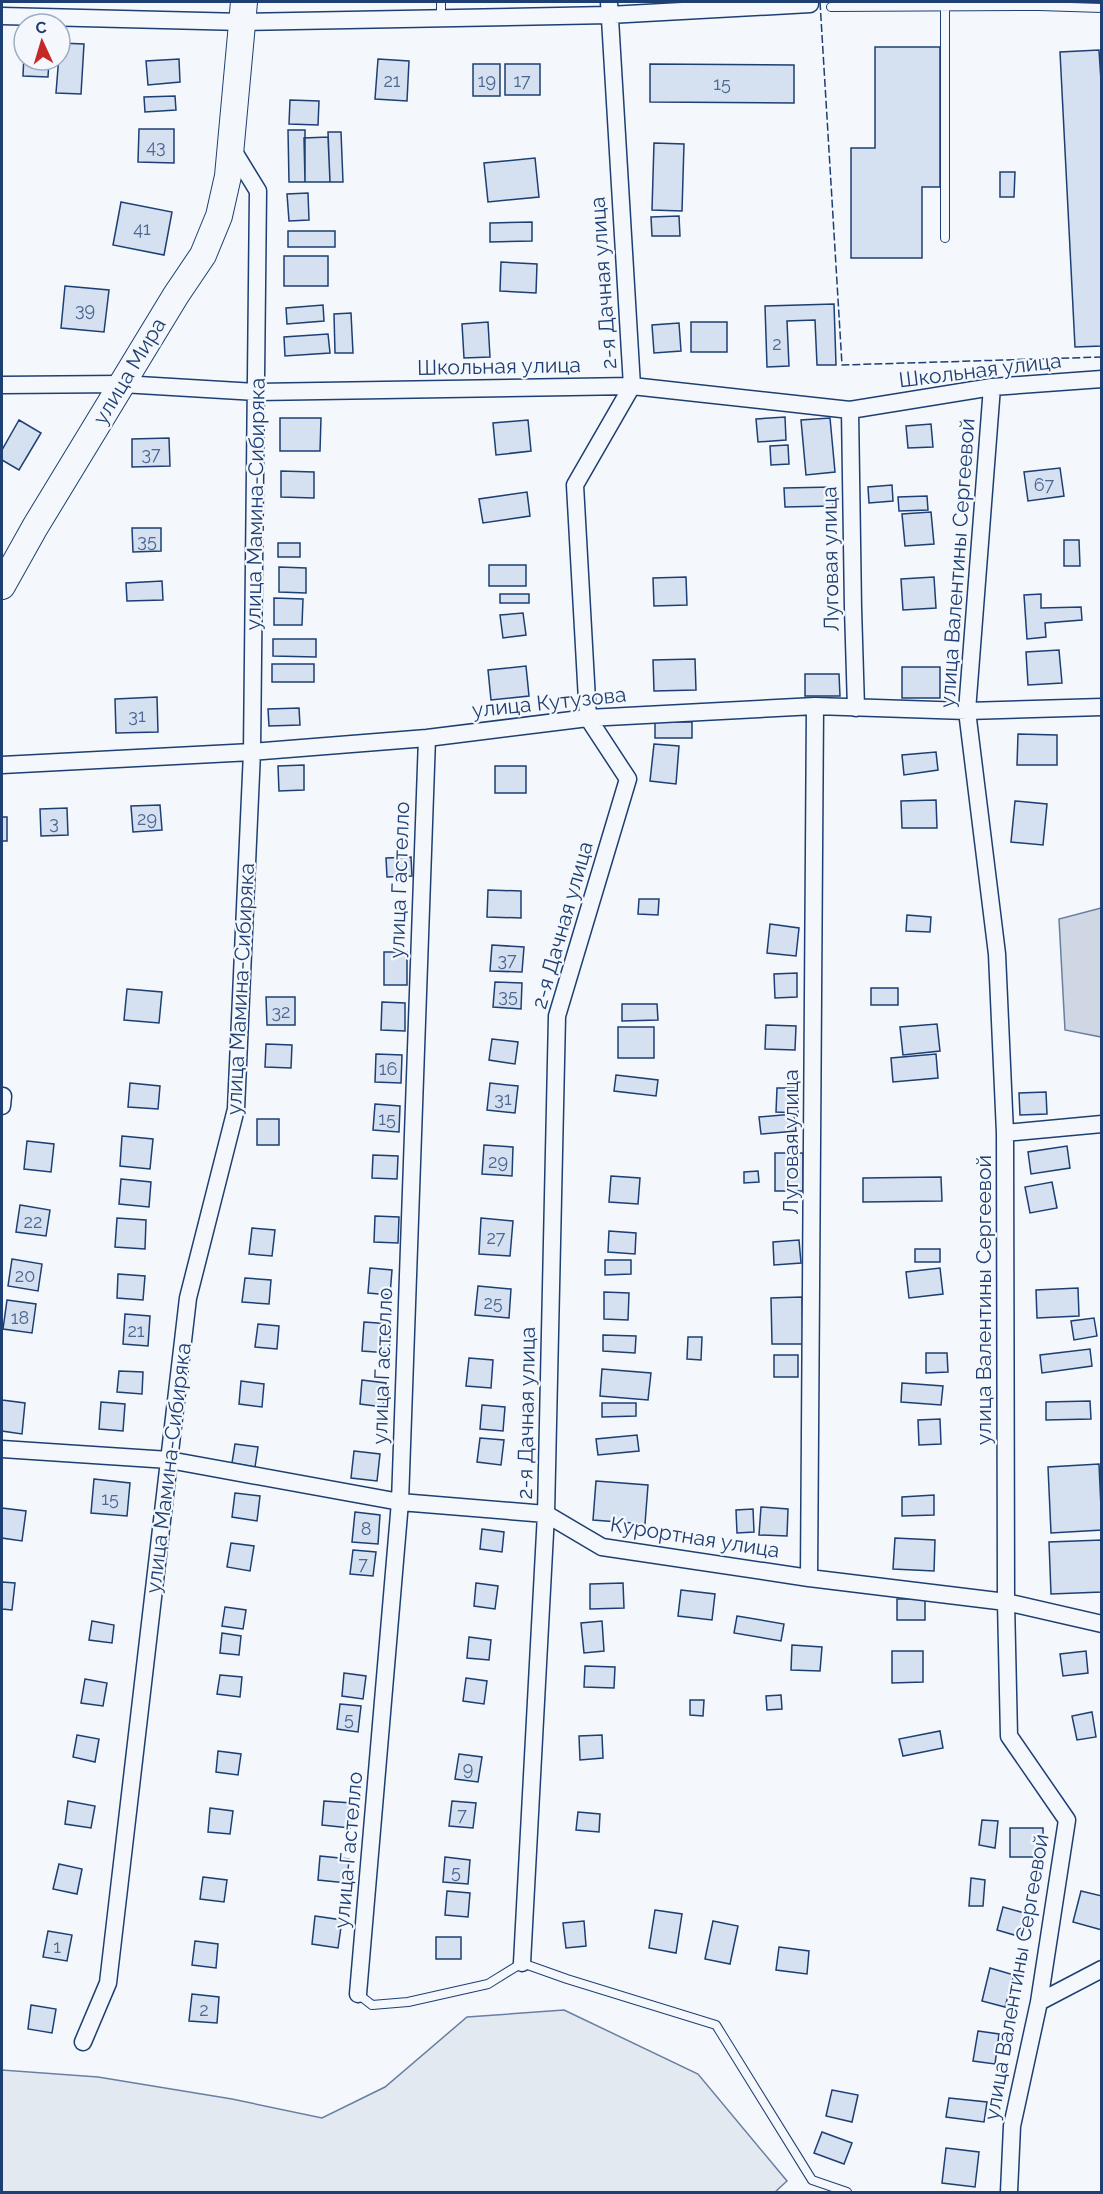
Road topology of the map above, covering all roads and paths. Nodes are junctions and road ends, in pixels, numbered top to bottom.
1 (810, 4) dead end
2 (984, 4) edge
3 (831, 7) dead end
4 (945, 7) junction
5 (609, 8) edge
6 (1101, 8) edge
7 (441, 9) edge
8 (244, 12) edge
9 (2, 16) edge
10 (231, 147) junction
11 (945, 238) dead end
12 (1101, 379) edge
13 (122, 384) junction
14 (2, 385) edge
15 (632, 386) junction
16 (992, 387) junction
17 (257, 392) junction
18 (850, 410) junction
19 (2, 586) edge
20 (815, 706) junction
21 (1101, 707) edge
22 (856, 708) junction
23 (968, 711) junction
24 (588, 718) junction
25 (427, 738) junction
26 (252, 752) junction
27 (2, 765) edge
28 (1101, 1124) edge
29 (1005, 1133) junction
30 (2, 1449) edge
31 (169, 1460) junction
32 (400, 1502) junction
33 (546, 1514) junction
34 (809, 1578) junction
35 (1006, 1602) junction
36 (1101, 1624) edge
37 (522, 1963) junction
38 (1101, 1968) edge
39 (358, 1994) joint
40 (1039, 2002) junction
41 (83, 2042) dead end
42 (847, 2193) edge
43 (1009, 2193) edge

1 - 5 street
2 - 4 lane
2 - 6 lane
3 - 4 lane
4 - 11 lane
5 - 7 street
5 - 15 street, 2-я Дачная улица
7 - 8 street
8 - 9 street
8 - 10 main road
10 - 13 main road, улица Мира
10 - 17 street, улица Мамина-Сибиряка
12 - 16 street, Школьная улица
13 - 14 street, Школьная улица
13 - 17 street, Школьная улица
13 - 19 main road, улица Мира
15 - 17 street, Школьная улица
15 - 18 street, Школьная улица
15 - 24 street, 2-я Дачная улица
16 - 18 street, Школьная улица
16 - 23 street, улица Валентины Сергеевой
17 - 26 street, улица Мамина-Сибиряка
18 - 22 street, Луговая улица
20 - 22 street, улица Кутузова
20 - 24 street, улица Кутузова
20 - 34 street, Луговая улица
21 - 23 street, улица Кутузова
22 - 23 street, улица Кутузова
23 - 29 street, улица Валентины Сергеевой
24 - 25 street, улица Кутузова
24 - 33 street, 2-я Дачная улица
25 - 26 street, улица Кутузова
25 - 32 street, улица Гастелло
26 - 27 street, улица Кутузова
26 - 31 street, улица Мамина-Сибиряка
28 - 29 street
29 - 35 street, улица Валентины Сергеевой
30 - 31 street, Курортная улица
31 - 32 street, Курортная улица
31 - 41 street, улица Мамина-Сибиряка
32 - 33 street, Курортная улица
32 - 39 street, улица Гастелло
33 - 34 street, Курортная улица
33 - 37 street, 2-я Дачная улица
34 - 35 street, Курортная улица
35 - 36 street, Курортная улица
35 - 40 street, улица Валентины Сергеевой
37 - 39 lane
37 - 42 lane
38 - 40 street
40 - 43 street, улица Валентины Сергеевой

